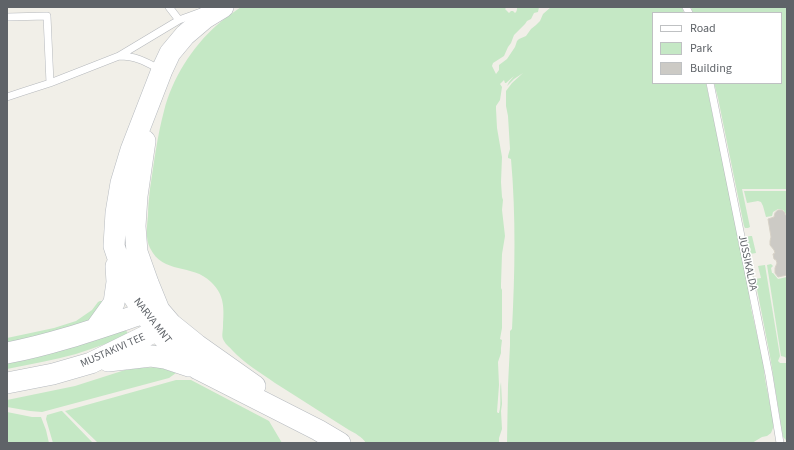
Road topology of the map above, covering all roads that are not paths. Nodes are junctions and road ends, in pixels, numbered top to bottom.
1 (169, 7) edge
2 (212, 7) edge
3 (223, 7) edge
4 (7, 17) edge
5 (179, 20) junction
6 (119, 56) junction
7 (158, 79) junction
8 (50, 84) junction
9 (710, 84) edge
10 (7, 93) edge
11 (7, 97) edge
12 (114, 246) junction
13 (158, 320) junction
14 (96, 328) junction
15 (7, 353) edge
16 (91, 363) junction
17 (198, 368) junction
18 (7, 383) edge
19 (318, 430) junction
20 (779, 442) edge
21 (340, 443) edge

1 - 5 lane
2 - 5 lane
3 - 7 main road, NARVA MNT
4 - 8 lane
5 - 6 lane
6 - 7 lane
6 - 8 lane
7 - 12 main road, NARVA MNT
7 - 13 main road, NARVA MNT
8 - 11 lane
9 - 20 lane, JUSSIKALDA
10 - 11 lane
12 - 13 main road, NARVA MNT
12 - 14 main road
13 - 14 main road, MUSTAKIVI TEE
13 - 16 main road, MUSTAKIVI TEE
13 - 17 main road, NARVA MNT
13 - 19 main road, NARVA MNT
14 - 15 main road, MUSTAKIVI TEE
16 - 17 main road
16 - 18 main road, MUSTAKIVI TEE
17 - 19 main road, NARVA MNT
19 - 21 main road, NARVA MNT

